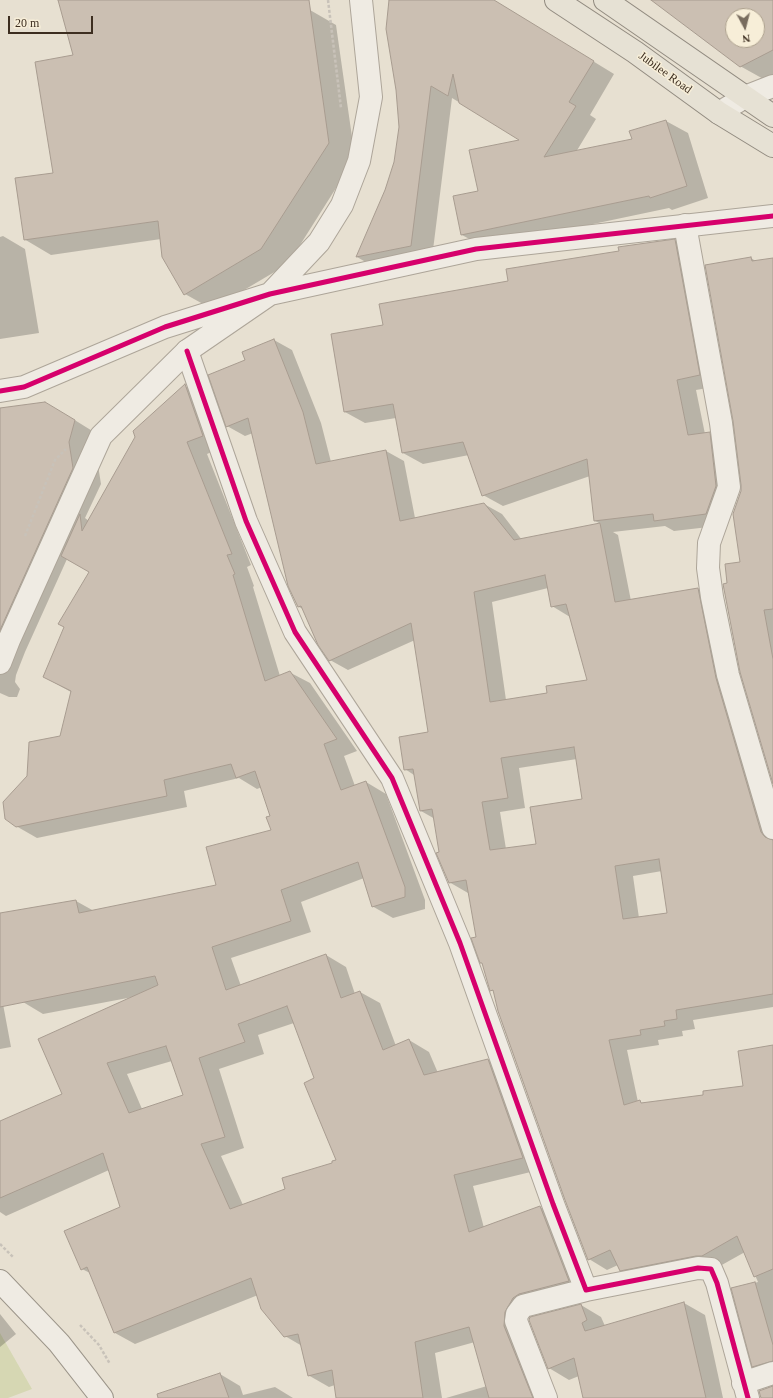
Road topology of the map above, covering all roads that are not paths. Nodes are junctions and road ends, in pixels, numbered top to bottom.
1 (361, 0) edge
2 (556, 0) edge
3 (605, 0) edge
4 (773, 86) edge
5 (745, 97) junction
6 (719, 113) junction
7 (773, 116) edge
8 (773, 146) edge
9 (773, 216) edge
10 (685, 225) junction
11 (270, 294) junction
12 (187, 351) junction
13 (0, 392) edge
14 (0, 663) edge
15 (773, 828) edge
16 (0, 1281) edge
17 (586, 1290) junction
18 (773, 1373) edge
19 (746, 1391) edge
20 (102, 1398) edge
21 (546, 1398) edge

1 - 11 street
2 - 6 main road, Jubilee Road
3 - 5 main road
4 - 5 street
5 - 6 street
5 - 7 main road
6 - 8 main road, Jubilee Road
9 - 10 street
10 - 11 street
10 - 15 street
11 - 12 street
11 - 13 street
12 - 14 street
12 - 17 street
16 - 20 street
17 - 19 street
17 - 21 street
18 - 19 street

